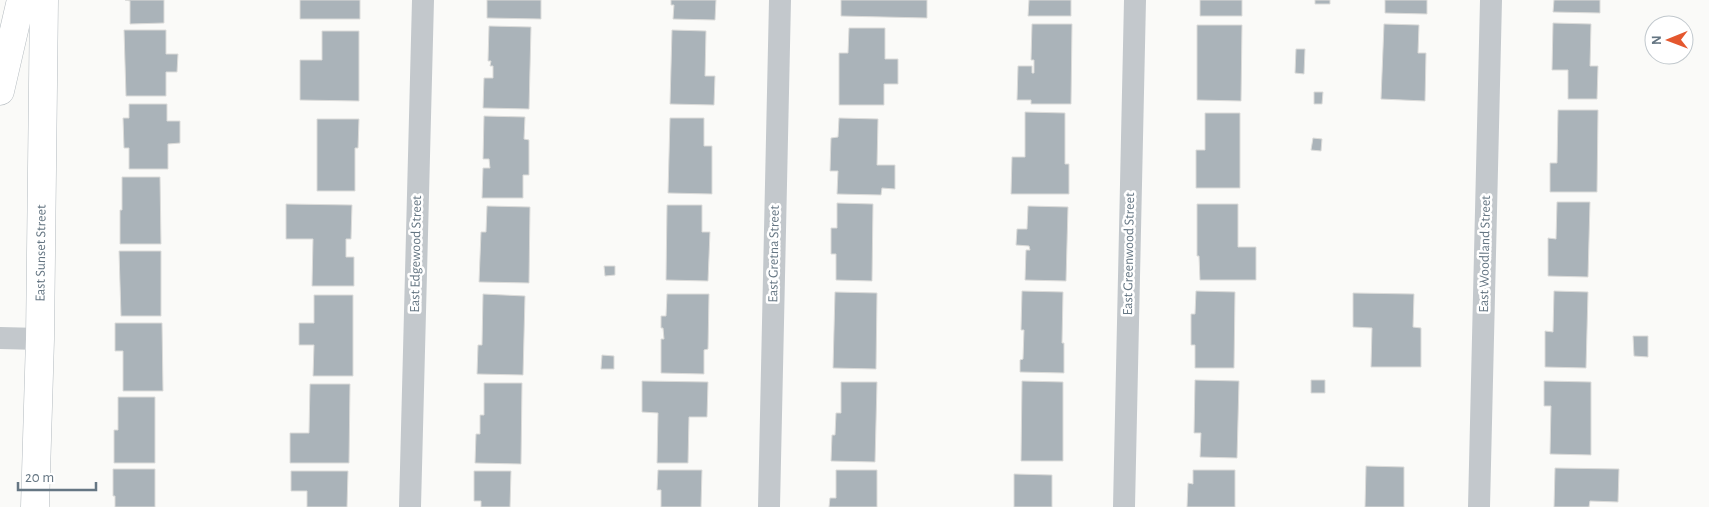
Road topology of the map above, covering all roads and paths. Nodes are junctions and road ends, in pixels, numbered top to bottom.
1 (21, 0) edge
2 (44, 0) edge
3 (423, 0) edge
4 (780, 0) edge
5 (1135, 0) edge
6 (1490, 0) edge
7 (0, 91) edge
8 (0, 338) edge
9 (40, 339) junction
10 (35, 507) edge
11 (410, 507) edge
12 (768, 507) edge
13 (1124, 507) edge
14 (1479, 507) edge

1 - 7 main road
2 - 9 main road, East Sunset Street
3 - 11 street, East Edgewood Street
4 - 12 street, East Gretna Street
5 - 13 street, East Greenwood Street
6 - 14 street, East Woodland Street
8 - 9 street
9 - 10 main road, East Sunset Street

